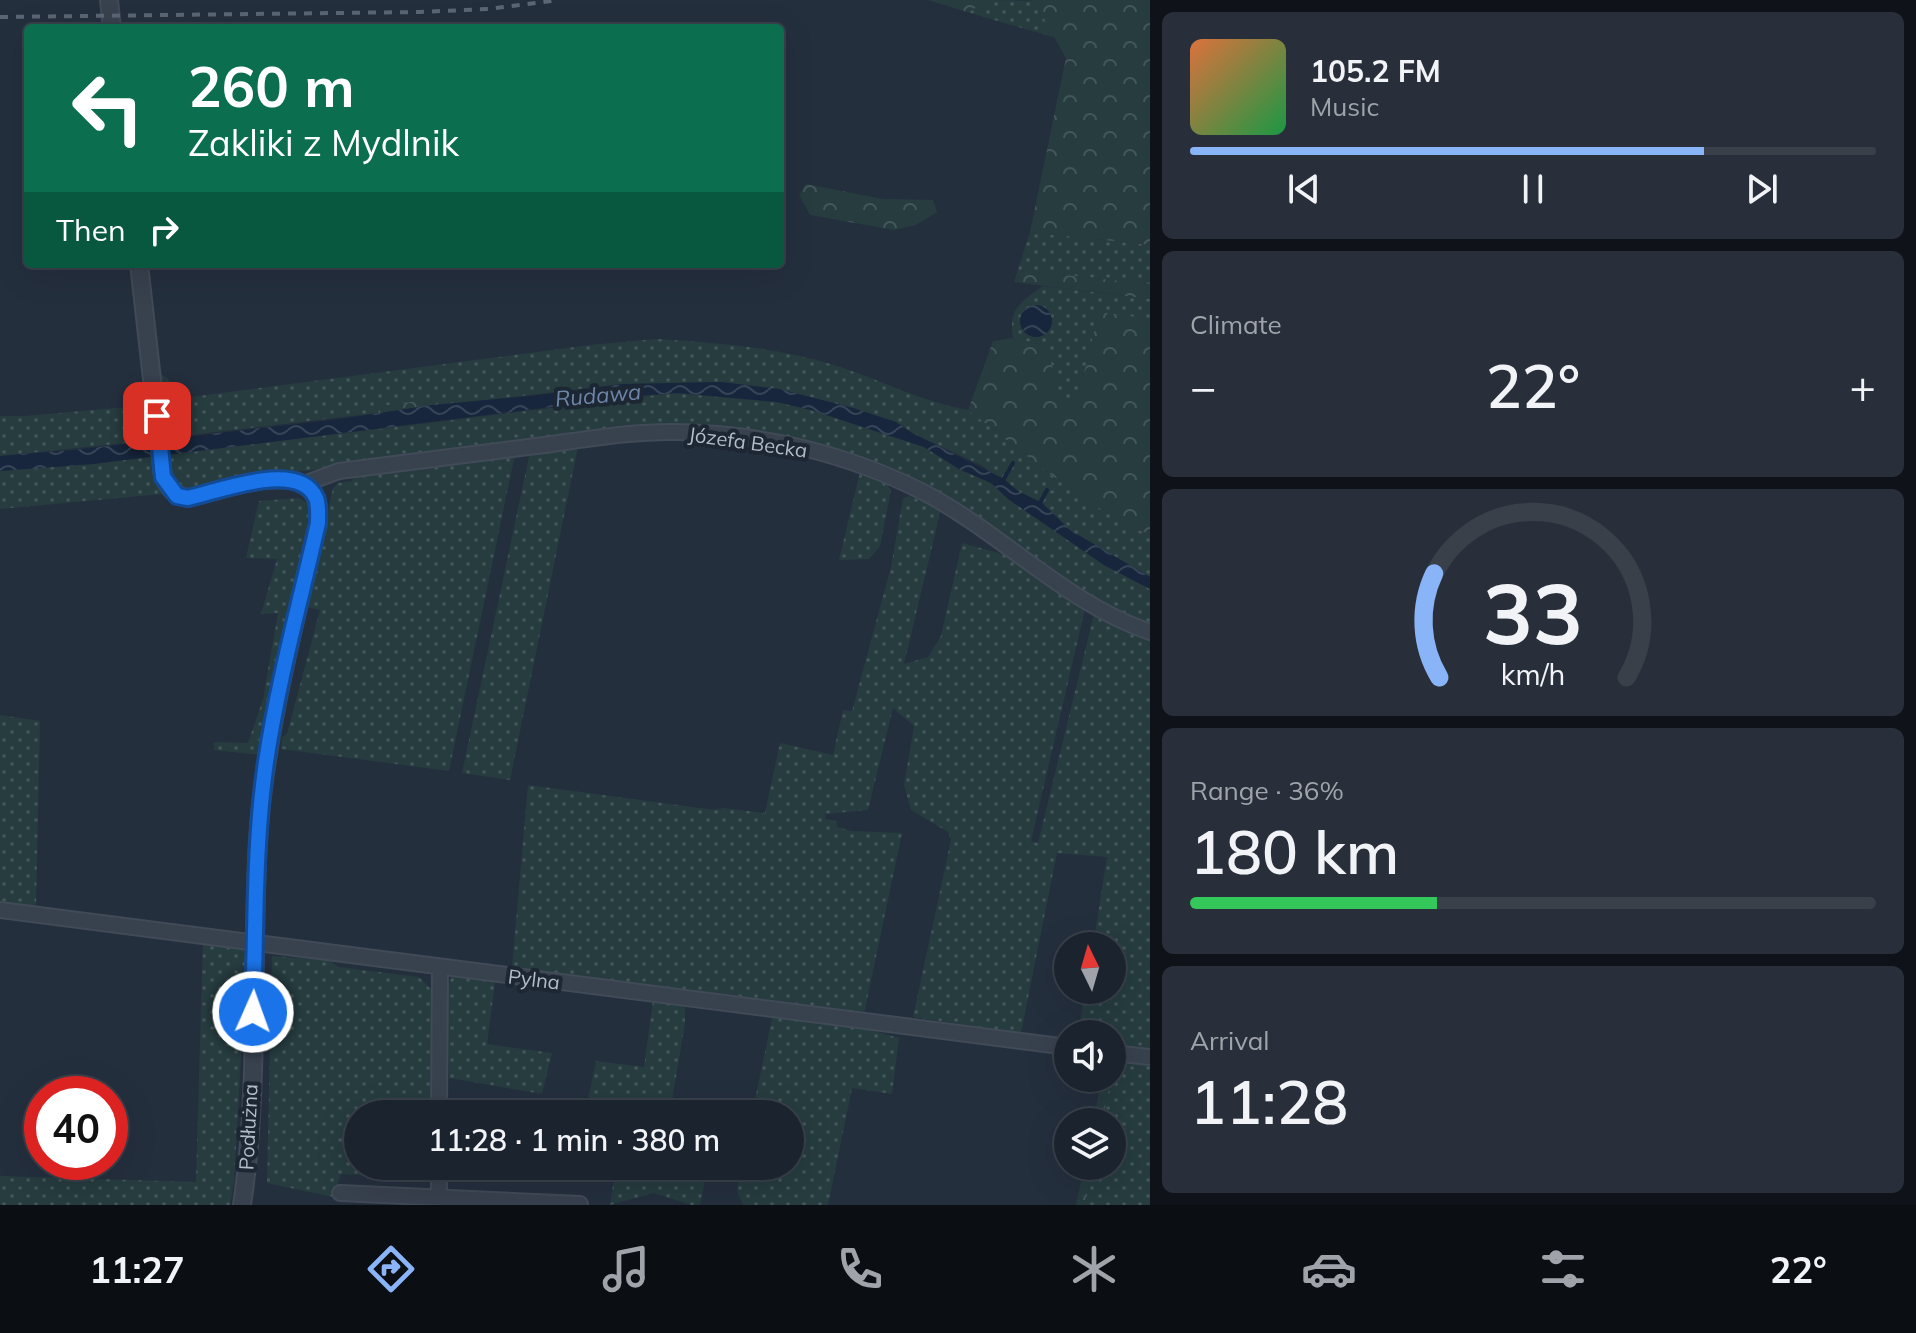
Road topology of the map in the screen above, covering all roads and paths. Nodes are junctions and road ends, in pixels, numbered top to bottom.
1 (109, 0) edge
2 (112, 24) edge
3 (139, 268) edge
4 (304, 484) junction
5 (1150, 632) edge
6 (0, 910) edge
7 (256, 942) junction
8 (440, 968) junction
9 (1054, 1045) edge
10 (1126, 1054) edge
11 (1150, 1057) edge
12 (439, 1100) edge
13 (439, 1180) edge
14 (340, 1193) dead end
15 (439, 1197) junction
16 (580, 1204) edge
17 (242, 1205) edge

1 - 2 street
3 - 4 street
4 - 5 street, Józefa Becka
4 - 7 street, Podłużna
6 - 7 street, Pylna
7 - 8 street, Pylna
7 - 17 street, Podłużna
8 - 9 street, Pylna
8 - 12 street
10 - 11 street
13 - 15 street
14 - 15 street
15 - 16 street

